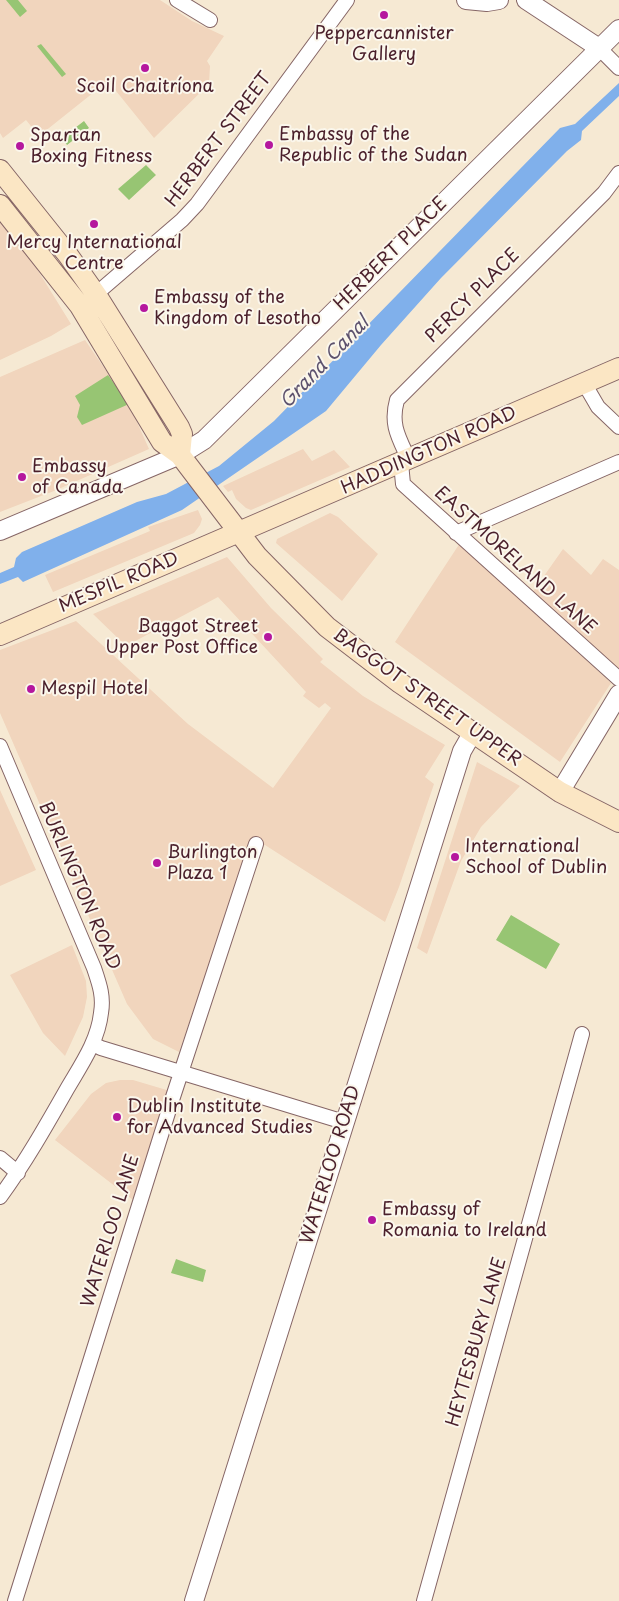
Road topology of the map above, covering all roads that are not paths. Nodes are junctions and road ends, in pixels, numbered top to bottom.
1 (177, 0) edge
2 (347, 0) edge
3 (466, 0) edge
4 (499, 0) edge
5 (526, 0) edge
6 (210, 20) dead end
7 (619, 29) edge
8 (599, 48) junction
9 (619, 67) edge
10 (0, 170) edge
11 (619, 173) edge
12 (0, 205) edge
13 (89, 301) junction
14 (619, 368) edge
15 (584, 383) junction
16 (619, 427) edge
17 (405, 461) junction
18 (185, 462) junction
19 (619, 462) edge
20 (0, 531) edge
21 (238, 533) junction
22 (456, 533) junction
23 (0, 635) edge
24 (615, 676) edge
25 (619, 694) edge
26 (473, 732) junction
27 (0, 746) edge
28 (560, 792) junction
29 (619, 822) edge
30 (256, 844) dead end
31 (582, 1034) dead end
32 (93, 1044) junction
33 (181, 1072) junction
34 (344, 1122) junction
35 (0, 1158) edge
36 (18, 1173) junction
37 (0, 1197) edge
38 (15, 1601) edge
39 (194, 1601) edge
40 (424, 1601) edge

1 - 6 street
2 - 13 street, HERBERT STREET
3 - 4 street
5 - 8 street
7 - 8 street, HERBERT PLACE
8 - 9 street
8 - 18 street, HERBERT PLACE
10 - 13 main road
11 - 17 street, PERCY PLACE
12 - 13 main road
13 - 18 main road, BAGGOT STREET UPPER
14 - 15 main road, HADDINGTON ROAD
15 - 16 street
15 - 17 main road, HADDINGTON ROAD
17 - 21 main road, HADDINGTON ROAD
17 - 22 street, EASTMORELAND LANE
18 - 20 street, HERBERT PLACE
18 - 21 main road, BAGGOT STREET UPPER
19 - 22 street
21 - 23 main road, MESPIL ROAD
21 - 26 main road, BAGGOT STREET UPPER
22 - 24 street, EASTMORELAND LANE
25 - 28 street
26 - 28 main road, BAGGOT STREET UPPER
26 - 34 street, WATERLOO ROAD
27 - 32 street, BURLINGTON ROAD
28 - 29 main road, BAGGOT STREET UPPER
30 - 33 street, WATERLOO LANE
31 - 40 street, HEYTESBURY LANE
32 - 33 street
32 - 36 street, BURLINGTON ROAD
33 - 34 street
33 - 38 street, WATERLOO LANE
34 - 39 street, WATERLOO ROAD
35 - 36 street
36 - 37 street, BURLINGTON ROAD

